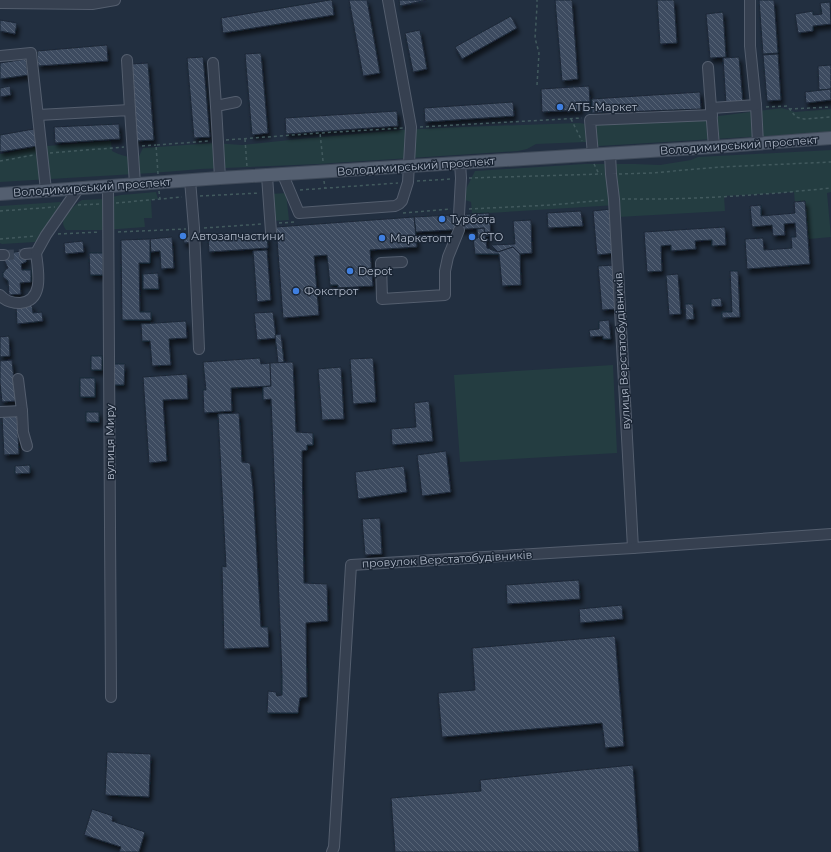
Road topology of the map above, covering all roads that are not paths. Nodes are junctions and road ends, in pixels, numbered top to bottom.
1 (115, 0) edge
2 (388, 0) edge
3 (750, 0) edge
4 (0, 3) edge
5 (0, 56) edge
6 (127, 60) dead end
7 (213, 63) dead end
8 (708, 66) dead end
9 (236, 102) dead end
10 (216, 106) junction
11 (756, 106) junction
12 (130, 110) junction
13 (711, 111) junction
14 (38, 115) junction
15 (831, 138) edge
16 (758, 144) junction
17 (714, 147) junction
18 (610, 154) junction
19 (592, 155) junction
20 (460, 163) junction
21 (409, 166) junction
22 (283, 174) junction
23 (267, 176) junction
24 (220, 178) junction
25 (190, 180) junction
26 (135, 184) junction
27 (108, 186) junction
28 (78, 189) junction
29 (46, 190) junction
30 (0, 194) edge
31 (459, 212) tunnel mouth
32 (271, 228) road end
33 (459, 230) tunnel mouth
34 (36, 252) junction
35 (25, 254) tunnel mouth
36 (402, 262) dead end
37 (0, 295) edge
38 (199, 349) dead end
39 (18, 379) dead end
40 (22, 411) junction
41 (0, 412) edge
42 (27, 446) dead end
43 (831, 534) edge
44 (633, 548) junction
45 (111, 697) dead end
46 (332, 852) edge

1 - 4 street
2 - 21 street
3 - 11 street
5 - 14 street
6 - 12 street
7 - 10 street
8 - 13 street
9 - 10 street
10 - 24 street
11 - 13 street
11 - 16 street
12 - 14 street
12 - 26 street
13 - 17 street
13 - 19 street
14 - 29 street
15 - 16 main road, Володимирський проспект
16 - 17 main road, Володимирський проспект
17 - 18 main road, Володимирський проспект
18 - 19 main road, Володимирський проспект
18 - 44 street, вулиця Верстатобудівників
19 - 20 main road, Володимирський проспект
20 - 21 main road, Володимирський проспект
20 - 31 street
21 - 22 main road, Володимирський проспект
21 - 22 street
22 - 23 main road, Володимирський проспект
23 - 24 main road, Володимирський проспект
23 - 32 street
24 - 25 main road, Володимирський проспект
25 - 26 main road, Володимирський проспект
25 - 38 street
26 - 27 main road, Володимирський проспект
27 - 28 main road, Володимирський проспект
27 - 45 street, вулиця Миру
28 - 29 main road, Володимирський проспект
28 - 34 street
29 - 30 main road, Володимирський проспект
33 - 36 street
34 - 35 street
34 - 37 street
39 - 40 street
40 - 41 street
40 - 42 street
43 - 44 street, провулок Верстатобудівників
44 - 46 street, провулок Верстатобудівників

